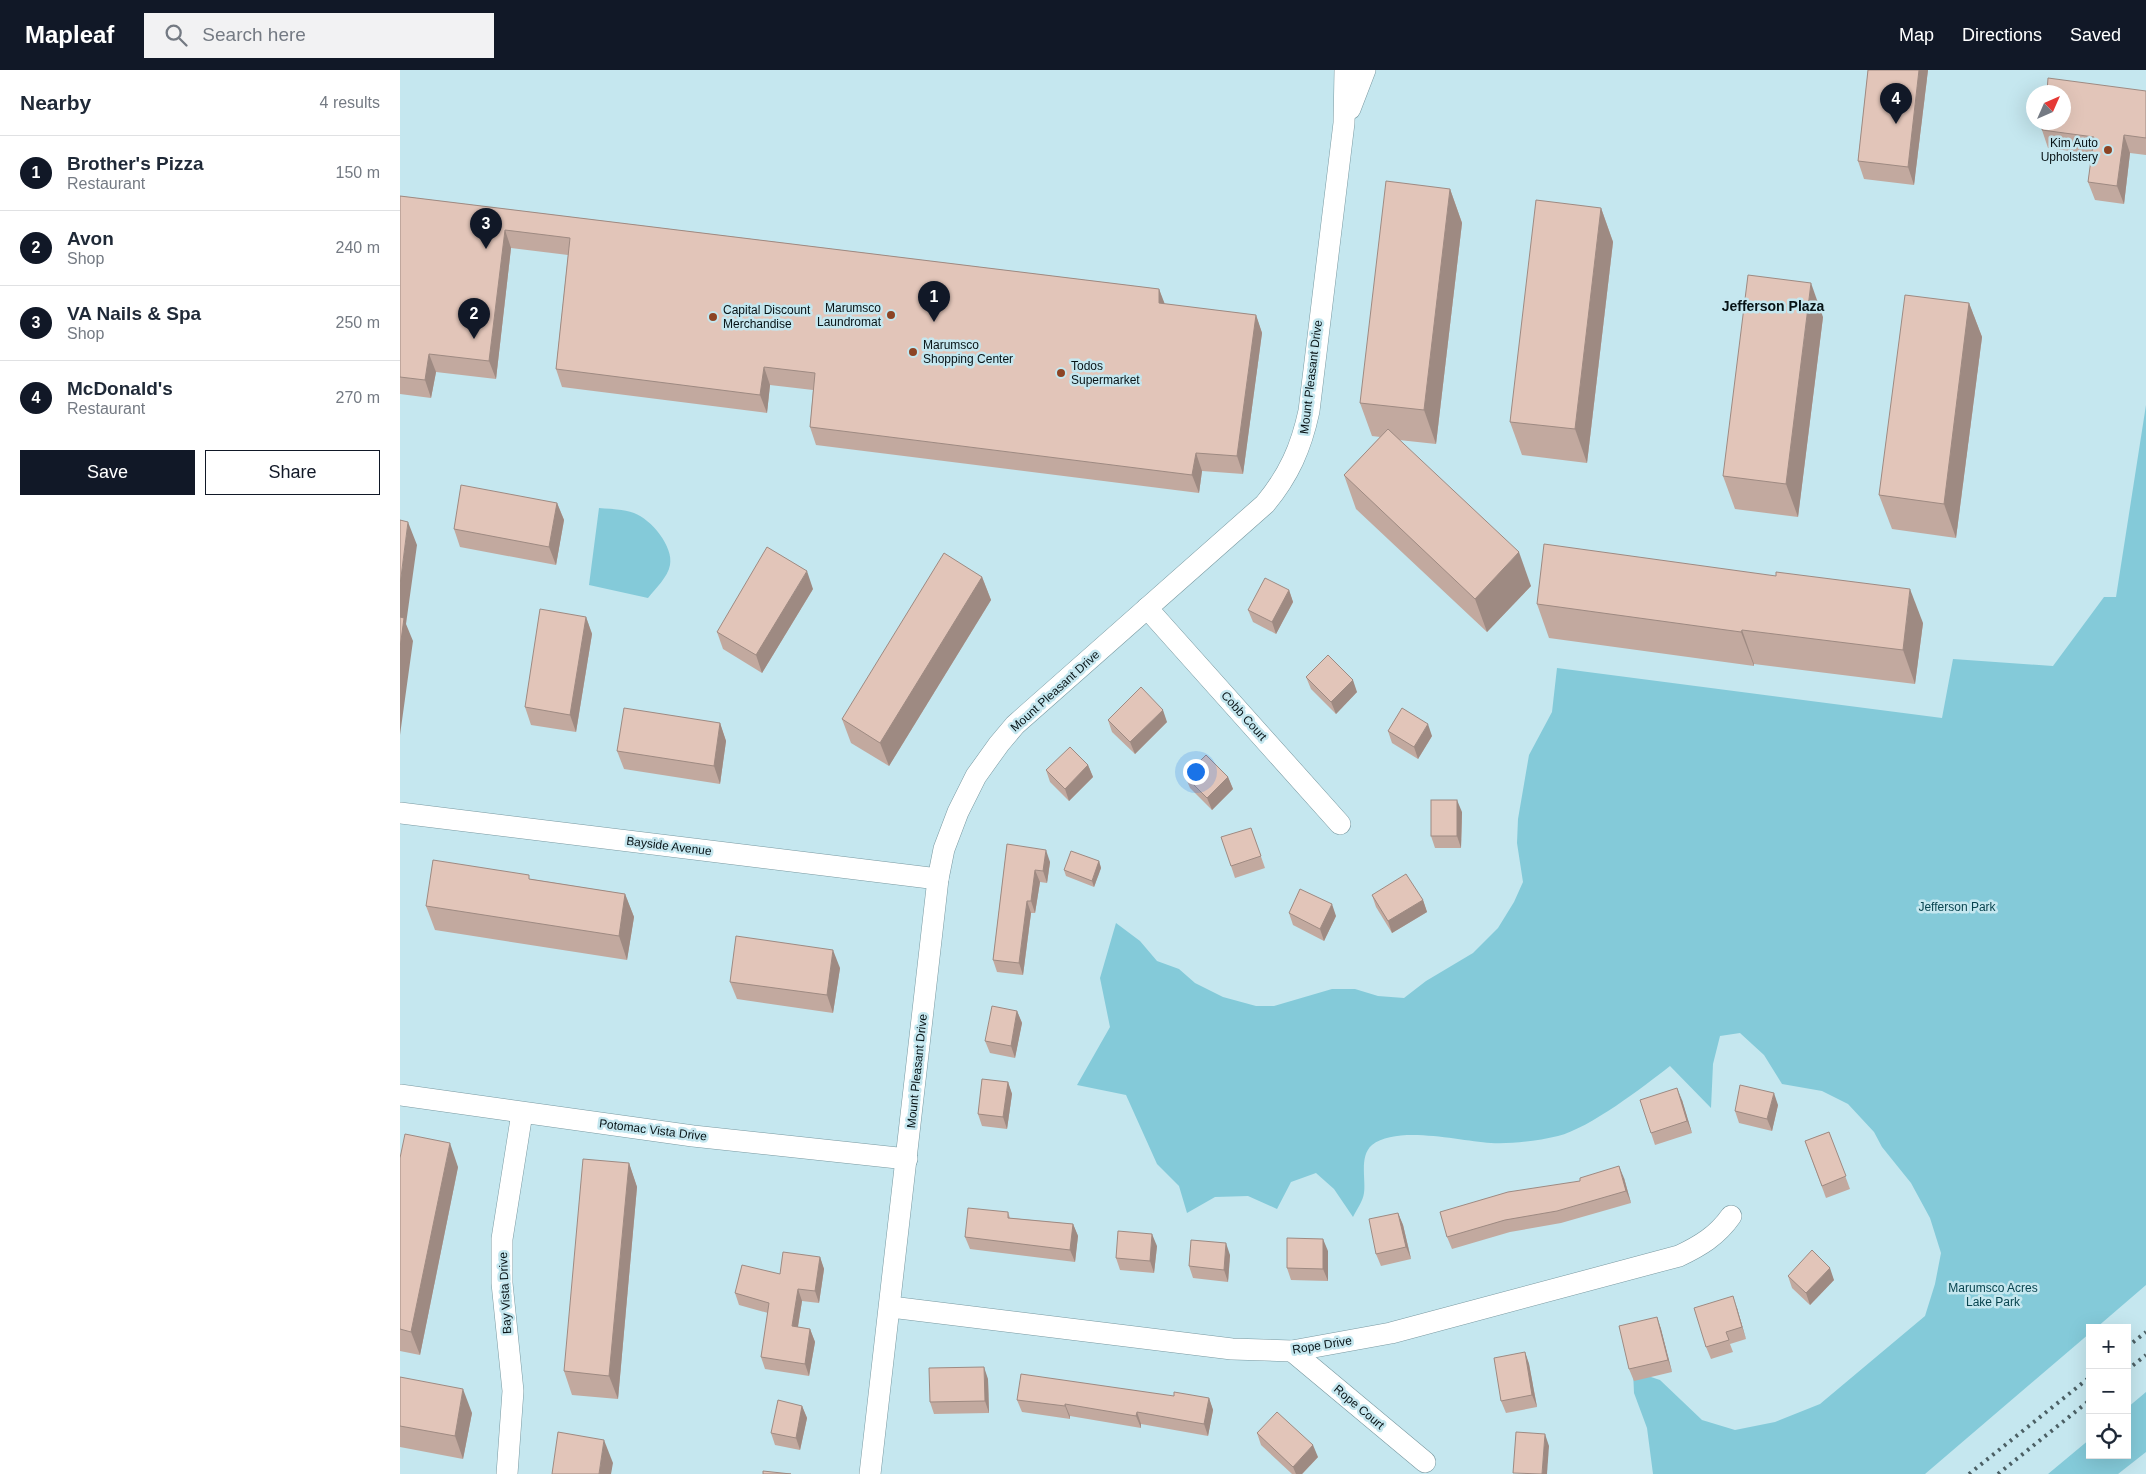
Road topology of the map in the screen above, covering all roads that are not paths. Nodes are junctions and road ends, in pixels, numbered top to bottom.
1 (1345, 70) edge
2 (1365, 70) edge
3 (1344, 123) junction
4 (1147, 608) junction
5 (400, 813) edge
6 (1340, 824) dead end
7 (938, 879) junction
8 (400, 1095) edge
9 (522, 1113) junction
10 (907, 1159) junction
11 (1731, 1216) dead end
12 (890, 1306) junction
13 (1292, 1351) junction
14 (1426, 1462) dead end
15 (507, 1474) edge
16 (870, 1474) edge

1 - 3 street, Mount Pleasant Drive
2 - 3 street, Mount Pleasant Drive
3 - 4 street, Mount Pleasant Drive
4 - 6 street, Cobb Court
4 - 7 street, Mount Pleasant Drive
5 - 7 street, Bayside Avenue
7 - 10 street, Mount Pleasant Drive
8 - 9 street, Potomac Vista Drive
9 - 10 street, Potomac Vista Drive
9 - 15 street, Bay Vista Drive
10 - 12 street, Mount Pleasant Drive
11 - 13 street, Rope Drive
12 - 13 street, Rope Drive
12 - 16 street, Mount Pleasant Drive
13 - 14 street, Rope Court

